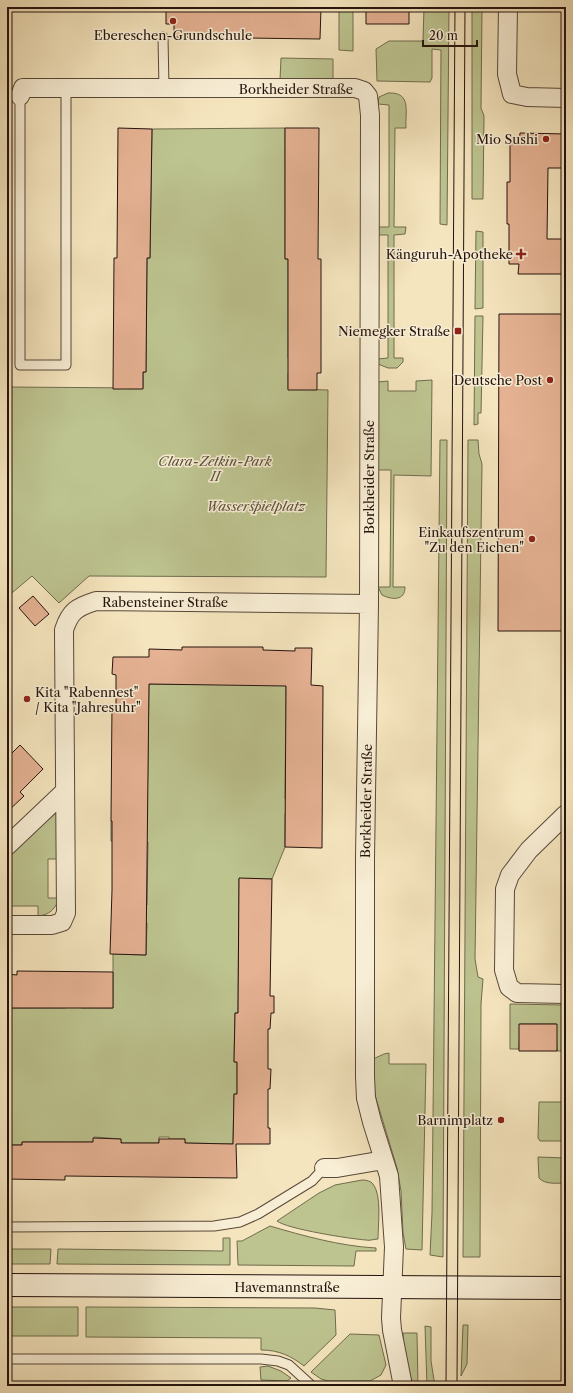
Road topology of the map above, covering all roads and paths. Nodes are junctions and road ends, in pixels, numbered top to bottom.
1 (508, 7) edge
2 (163, 37) dead end
3 (66, 88) junction
4 (164, 89) junction
5 (20, 96) joint
6 (566, 98) edge
7 (369, 604) junction
8 (65, 791) junction
9 (566, 814) edge
10 (7, 846) edge
11 (7, 925) edge
12 (566, 994) edge
13 (384, 1160) junction
14 (324, 1168) joint
15 (7, 1227) edge
16 (7, 1285) edge
17 (392, 1288) junction
18 (566, 1288) edge
19 (7, 1359) edge
20 (312, 1386) edge
21 (404, 1386) edge

1 - 6 street
2 - 4 lane
3 - 4 street, Borkheider Straße
3 - 5 street, Borkheider Straße
3 - 5 lane, Borkheider Straße
4 - 7 street, Borkheider Straße
7 - 8 street, Rabensteiner Straße
7 - 13 street, Borkheider Straße
8 - 10 street
8 - 11 street, Rabensteiner Straße
9 - 12 street
13 - 14 street
13 - 17 street
14 - 15 lane
16 - 17 main road, Havemannstraße
17 - 18 main road, Havemannstraße
17 - 21 street
19 - 20 lane

